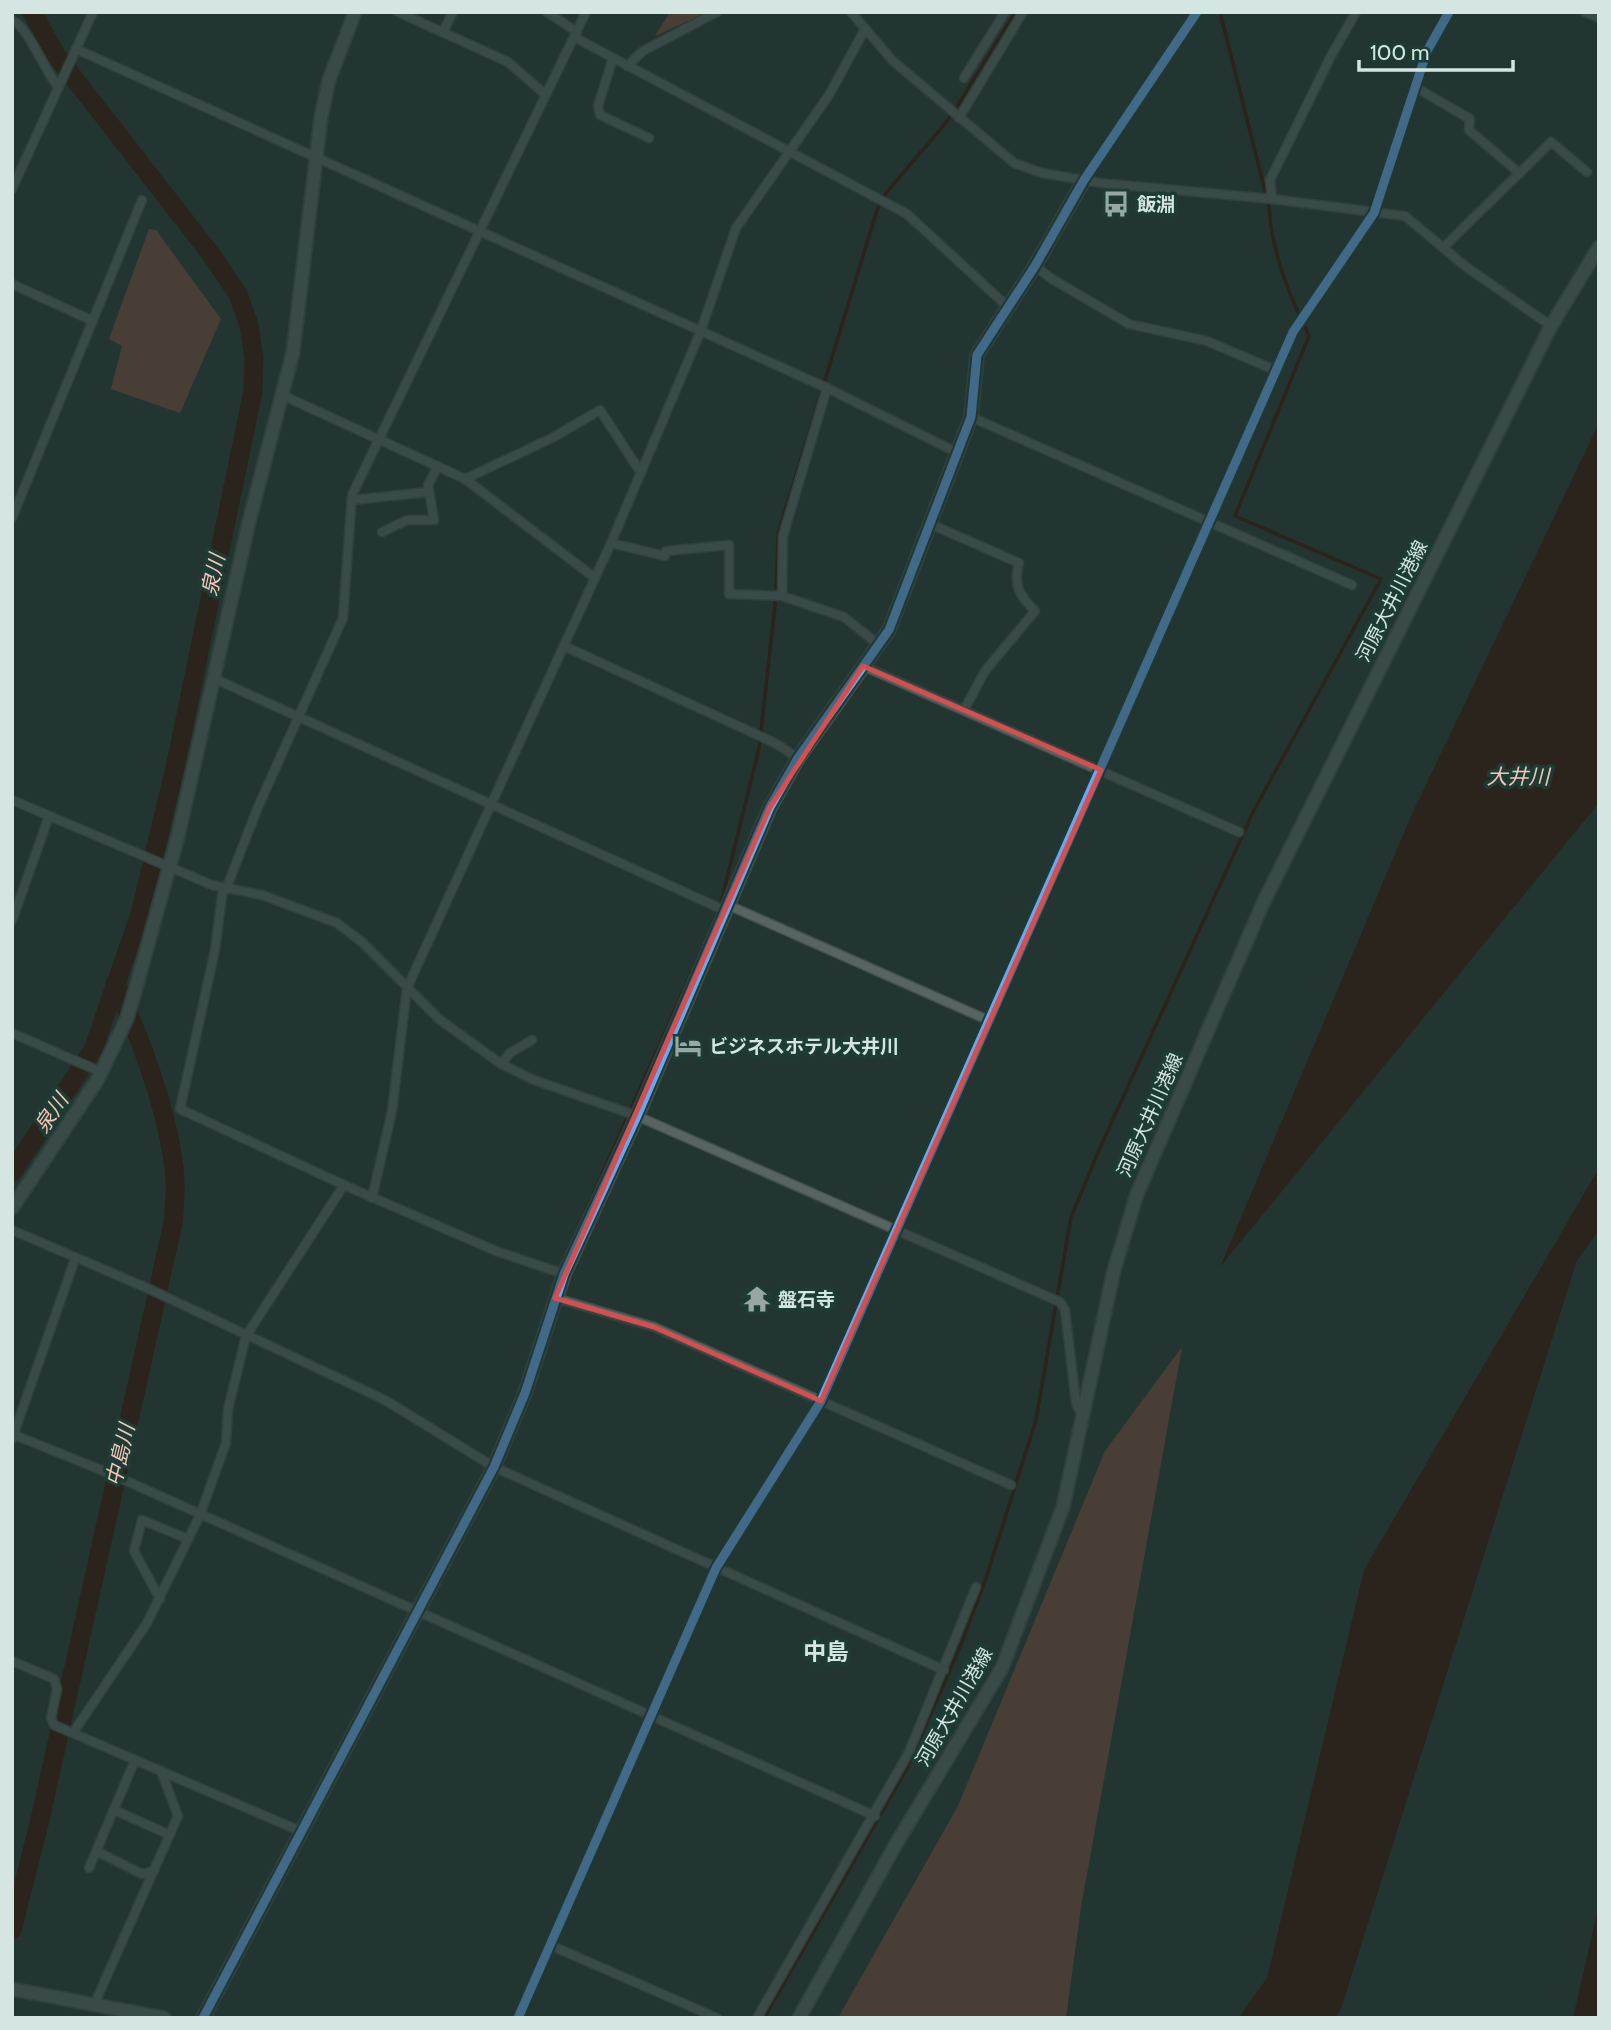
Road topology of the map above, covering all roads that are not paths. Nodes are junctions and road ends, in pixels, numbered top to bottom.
1 (93, 12) edge
2 (355, 12) edge
3 (398, 12) edge
4 (453, 12) edge
5 (547, 12) edge
6 (586, 12) edge
7 (717, 12) edge
8 (1005, 12) edge
9 (1023, 12) edge
10 (1198, 12) edge
11 (1356, 12) edge
12 (1449, 12) edge
13 (1586, 12) edge
14 (856, 14) edge
15 (1599, 18) edge
16 (12, 20) edge
17 (864, 31) junction
18 (443, 33) junction
19 (576, 34) junction
20 (76, 49) junction
21 (613, 58) junction
22 (627, 66) junction
23 (964, 78) dead end
24 (58, 87) junction
25 (1415, 87) junction
26 (546, 95) junction
27 (959, 118) junction
28 (649, 138) dead end
29 (789, 153) junction
30 (316, 159) junction
31 (1587, 172) dead end
32 (1519, 173) junction
33 (1084, 180) junction
34 (12, 189) edge
35 (1271, 199) junction
36 (142, 200) dead end
37 (1374, 213) junction
38 (479, 233) junction
39 (1599, 247) edge
40 (1443, 248) junction
41 (1035, 265) junction
42 (12, 284) edge
43 (1008, 307) junction
44 (93, 321) junction
45 (1551, 326) junction
46 (700, 333) junction
47 (1277, 371) junction
48 (827, 388) junction
49 (282, 395) junction
50 (971, 417) junction
51 (379, 439) junction
52 (958, 453) junction
53 (438, 466) junction
54 (641, 473) junction
55 (465, 479) junction
56 (428, 492) junction
57 (352, 500) junction
58 (12, 519) edge
59 (1210, 522) junction
60 (930, 524) junction
61 (382, 532) dead end
62 (611, 543) junction
63 (596, 578) junction
64 (1352, 585) dead end
65 (782, 596) junction
66 (879, 645) junction
67 (564, 646) junction
68 (863, 666) junction
69 (213, 678) junction
70 (964, 710) junction
71 (297, 716) junction
72 (798, 758) junction
73 (1101, 770) junction
74 (12, 800) edge
75 (491, 804) junction
76 (49, 816) junction
77 (1239, 832) dead end
78 (169, 867) junction
79 (225, 888) junction
80 (726, 909) junction
81 (12, 921) edge
82 (407, 988) junction
83 (990, 1021) junction
84 (12, 1033) edge
85 (532, 1040) dead end
86 (501, 1064) junction
87 (101, 1072) junction
88 (637, 1116) junction
89 (344, 1185) junction
90 (372, 1198) junction
91 (12, 1208) edge
92 (12, 1230) edge
93 (898, 1231) junction
94 (75, 1259) junction
95 (564, 1274) junction
96 (555, 1298) junction
97 (246, 1336) junction
98 (821, 1401) junction
99 (1082, 1418) junction
100 (13, 1436) edge
101 (494, 1467) junction
102 (1011, 1485) dead end
103 (200, 1515) junction
104 (188, 1539) junction
105 (716, 1568) junction
106 (976, 1587) dead end
107 (160, 1599) junction
108 (416, 1613) junction
109 (12, 1661) edge
110 (944, 1670) junction
111 (650, 1716) junction
112 (73, 1733) junction
113 (135, 1760) junction
114 (161, 1771) junction
115 (114, 1810) junction
116 (875, 1816) junction
117 (300, 1831) junction
118 (170, 1835) junction
119 (96, 1851) junction
120 (89, 1868) dead end
121 (154, 1871) junction
122 (550, 1945) junction
123 (12, 1989) edge
124 (94, 2006) junction
125 (164, 2018) edge
126 (204, 2018) edge
127 (518, 2018) edge
128 (716, 2018) edge
129 (757, 2018) edge
130 (799, 2018) edge

1 - 20 street
2 - 30 street
3 - 18 street
4 - 18 street
5 - 19 street
6 - 19 street
7 - 22 street
8 - 23 street
9 - 27 street
10 - 33 street
11 - 35 street
12 - 25 street
13 - 15 street
14 - 17 street
16 - 24 street
17 - 27 street
17 - 29 street
18 - 26 street
19 - 21 street
19 - 26 street
20 - 24 street
20 - 30 street
21 - 22 street
21 - 28 street
22 - 29 street
24 - 34 street
25 - 32 street
25 - 37 street
26 - 38 street
27 - 33 street
29 - 43 street
29 - 46 street
30 - 38 street
30 - 49 street
31 - 32 street
32 - 40 street
33 - 35 street
33 - 41 street
35 - 37 street
36 - 44 street
37 - 40 street
37 - 47 street
38 - 46 street
38 - 51 street
39 - 45 street, 河原大井川港線
40 - 45 street
41 - 43 street
41 - 47 street
42 - 44 street
43 - 50 street
44 - 58 street
45 - 99 street, 河原大井川港線
46 - 48 street
46 - 54 street
47 - 59 street
48 - 52 street
48 - 65 street
49 - 51 street
49 - 69 street
50 - 52 street
50 - 59 street
51 - 53 street
51 - 57 street
52 - 60 street
53 - 55 street
53 - 56 street
54 - 55 street
54 - 62 street
55 - 63 street
56 - 57 street
56 - 61 street
57 - 71 street
59 - 64 street
59 - 73 street
60 - 66 street
60 - 70 street
62 - 63 street
62 - 65 street
63 - 67 street
65 - 66 street
66 - 68 street
67 - 72 street
67 - 75 street
68 - 70 street
68 - 72 street
69 - 71 street
69 - 78 street
70 - 73 street
71 - 75 street
71 - 79 street
72 - 80 street
73 - 77 street
73 - 83 street
74 - 76 street
75 - 80 street
75 - 82 street
76 - 78 street
76 - 81 street
78 - 79 street
78 - 87 street
79 - 82 street
79 - 89 street
80 - 83 street
80 - 88 street
82 - 86 street
82 - 90 street
83 - 93 street
84 - 87 street
85 - 86 street
86 - 88 street
87 - 91 street
88 - 93 street
88 - 95 street
89 - 90 street
89 - 97 street
90 - 95 street
92 - 94 street
93 - 98 street
93 - 99 street
94 - 97 street
94 - 100 street
95 - 96 street
96 - 98 street
96 - 101 street
97 - 101 street
97 - 103 street
98 - 102 street
98 - 105 street
99 - 130 street, 河原大井川港線
100 - 103 street
101 - 105 street
101 - 108 street
103 - 104 street
103 - 108 street
104 - 107 street
104 - 107 street
105 - 110 street
105 - 111 street
106 - 110 street
107 - 112 street
108 - 111 street
108 - 117 street
109 - 112 street
110 - 116 street
111 - 116 street
111 - 122 street
112 - 113 street
113 - 114 street
113 - 115 street
114 - 117 street
114 - 118 street
115 - 118 street
115 - 119 street
116 - 129 street
117 - 126 street
118 - 121 street
119 - 120 street
119 - 121 street
121 - 124 street
122 - 127 street
122 - 128 street
123 - 124 street
124 - 125 street

